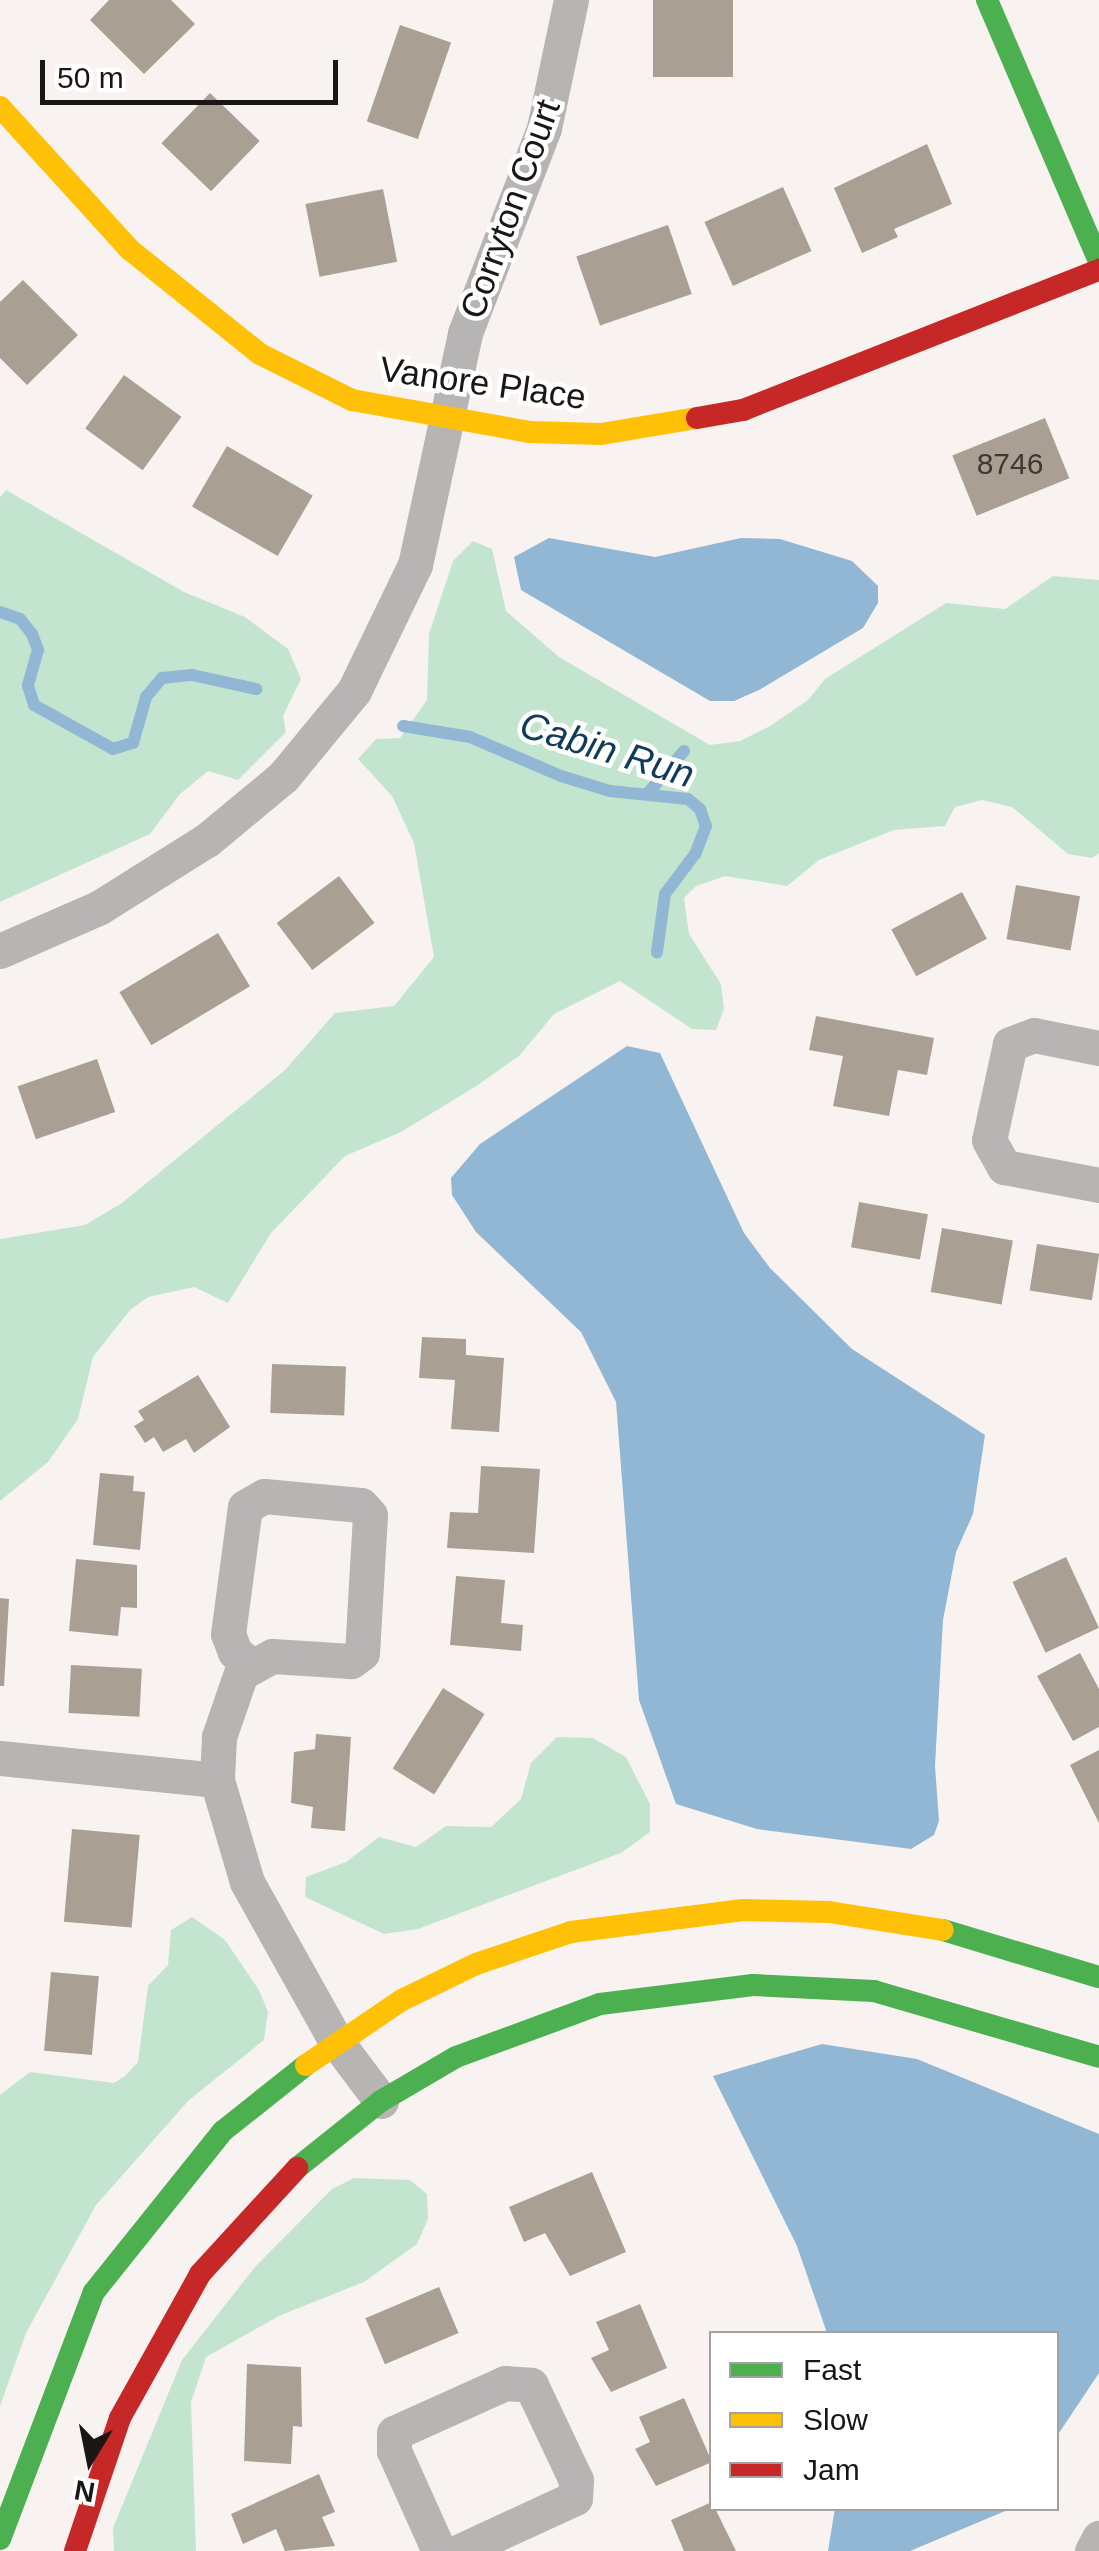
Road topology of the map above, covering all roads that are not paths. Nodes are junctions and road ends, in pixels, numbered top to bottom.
1 (571, 0) edge
2 (987, 0) edge
3 (0, 107) edge
4 (1099, 261) edge
5 (1099, 270) edge
6 (448, 418) junction
7 (0, 950) edge
8 (1099, 1048) edge
9 (1099, 1185) edge
10 (250, 1665) junction
11 (0, 1758) edge
12 (218, 1780) junction
13 (1099, 1977) edge
14 (336, 2041) junction
15 (1099, 2057) edge
16 (381, 2100) junction
17 (1099, 2538) edge
18 (0, 2539) edge
19 (75, 2551) edge
20 (439, 2551) edge
21 (460, 2551) edge
22 (1092, 2551) edge

1 - 6 street, Corryton Court
2 - 4 street
3 - 6 street, Vanore Place
5 - 6 street, Vanore Place
6 - 7 street, Corryton Court
8 - 9 street
10 - 10 street
10 - 12 street
11 - 12 street
12 - 14 street
13 - 14 street
14 - 16 street
14 - 18 street
15 - 16 street
16 - 19 street
17 - 22 street
20 - 21 street

